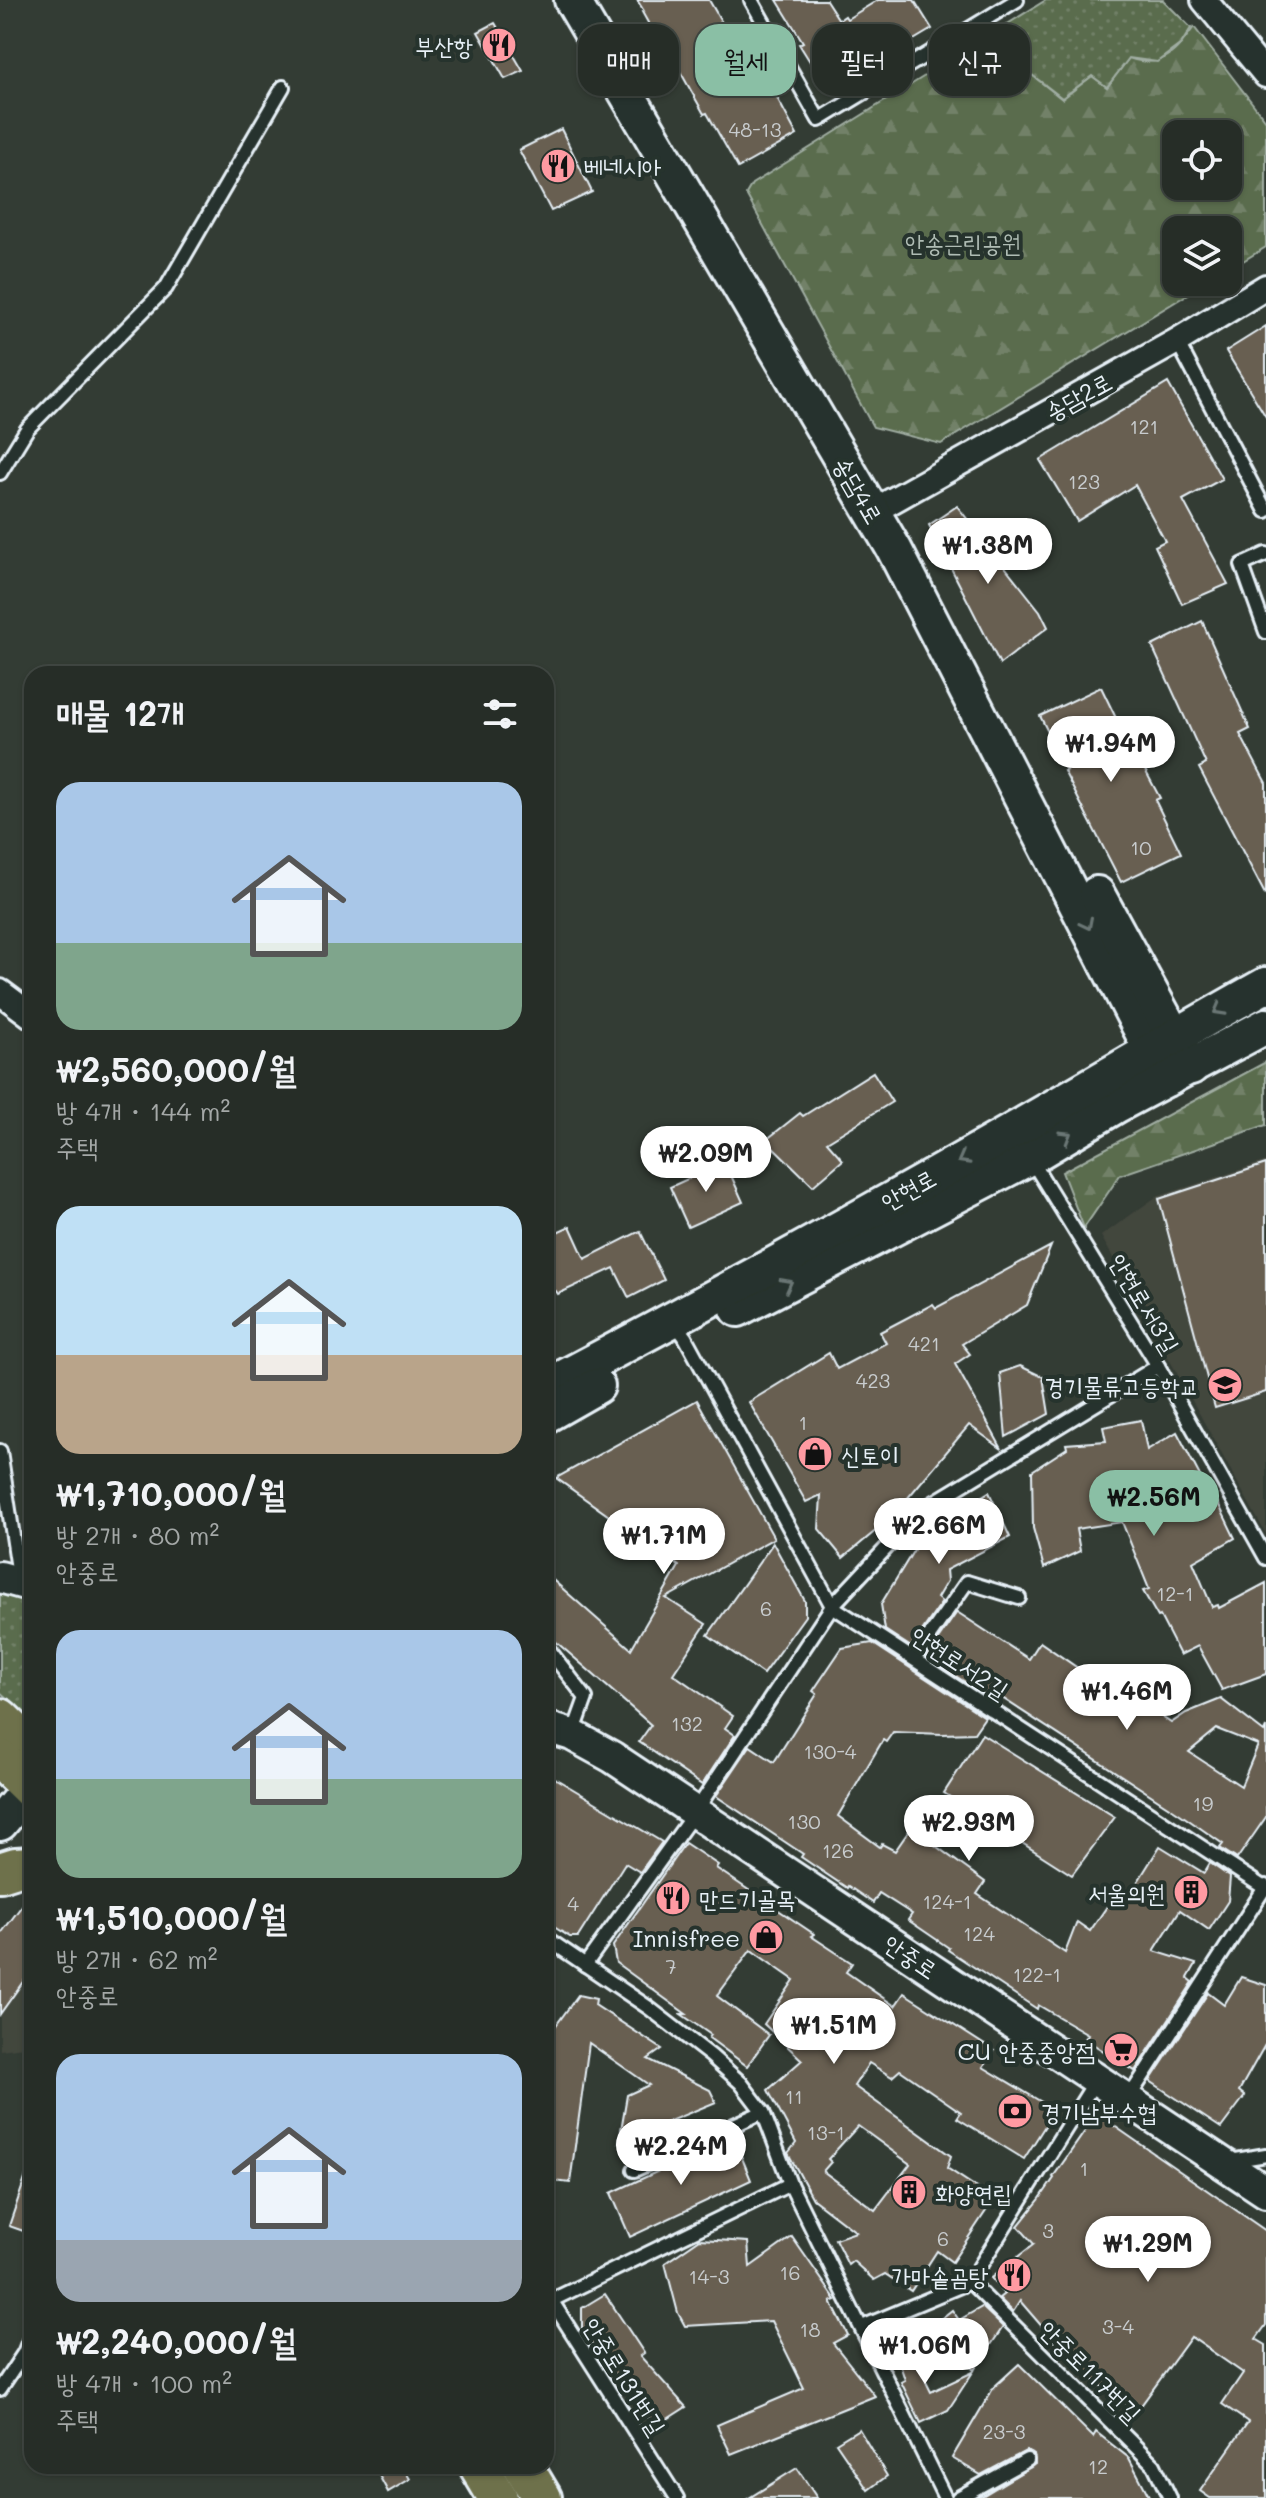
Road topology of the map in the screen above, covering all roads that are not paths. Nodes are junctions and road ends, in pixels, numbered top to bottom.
1 (572, 0) edge
2 (598, 0) edge
3 (751, 0) edge
4 (1017, 0) edge
5 (1204, 0) edge
6 (1266, 75) edge
7 (283, 87) dead end
8 (1266, 287) edge
9 (1177, 341) junction
10 (0, 473) edge
11 (888, 503) junction
12 (1266, 511) edge
13 (894, 549) junction
14 (1266, 554) edge
15 (1266, 632) edge
16 (1266, 985) edge
17 (0, 992) edge
18 (24, 1010) edge
19 (1266, 1026) edge
20 (1171, 1058) junction
21 (1022, 1144) junction
22 (679, 1329) junction
23 (1158, 1366) junction
24 (554, 1384) edge
25 (554, 1410) edge
26 (0, 1451) edge
27 (1266, 1558) edge
28 (17, 1582) edge
29 (1019, 1598) dead end
30 (832, 1606) junction
31 (554, 1656) edge
32 (914, 1658) junction
33 (0, 1718) edge
34 (559, 1731) edge
35 (24, 1741) edge
36 (0, 1759) edge
37 (24, 1779) edge
38 (24, 1794) edge
39 (695, 1812) junction
40 (0, 1823) edge
41 (24, 1866) edge
42 (0, 1872) edge
43 (1266, 1888) edge
44 (554, 1944) edge
45 (585, 1965) junction
46 (1096, 2080) junction
47 (1128, 2099) junction
48 (763, 2112) junction
49 (1266, 2155) edge
50 (1221, 2163) junction
51 (634, 2170) dead end
52 (790, 2184) junction
53 (1266, 2192) edge
54 (970, 2282) junction
55 (554, 2295) edge
56 (554, 2307) edge
57 (862, 2327) junction
58 (24, 2353) edge
59 (0, 2389) edge
60 (1027, 2460) dead end
61 (484, 2474) edge
62 (528, 2474) edge
63 (498, 2498) edge
64 (542, 2498) edge
65 (677, 2498) edge
66 (945, 2498) edge
67 (958, 2498) edge
68 (1170, 2498) edge

1 - 13 main road, 송담4로
2 - 11 main road, 송담4로
3 - 4 lane
5 - 6 street
7 - 10 lane
8 - 9 street, 송담2로
9 - 11 street, 송담2로
9 - 12 lane
11 - 13 street
11 - 20 main road, 송담4로
13 -> 20 main road, 송담4로
14 - 15 lane
16 -> 20 main road, 안현로
17 - 18 street
19 - 20 main road, 안현로
20 - 21 main road, 안현로
21 - 22 main road, 안현로
21 - 23 lane, 안현로서3길
22 - 24 main road, 안현로
22 - 25 main road, 안현로
22 - 30 lane, 안현로서2길
23 - 27 lane, 안현로서3길
23 - 30 lane
26 - 28 lane
29 - 32 lane
30 - 32 lane, 안현로서2길
30 - 39 lane
31 - 34 lane
32 - 43 lane, 안현로서2길
33 - 35 main road
34 - 39 street, 안중로
36 - 37 main road
38 - 40 main road
39 - 45 lane
39 - 46 street, 안중로
41 - 42 main road
43 - 47 lane
44 - 45 lane
45 - 48 lane
46 - 47 street, 안중로
46 - 54 lane
47 - 50 street, 안중로
48 - 51 lane
48 - 52 lane
49 - 50 lane
50 - 53 street, 안중로
52 - 55 lane, 안중로131번길
52 - 57 lane
54 - 57 lane
54 - 68 lane, 안중로117번길
56 - 65 lane, 안중로131번길
57 - 66 lane
58 - 59 lane
60 - 67 lane
61 - 63 main road
62 - 64 main road

